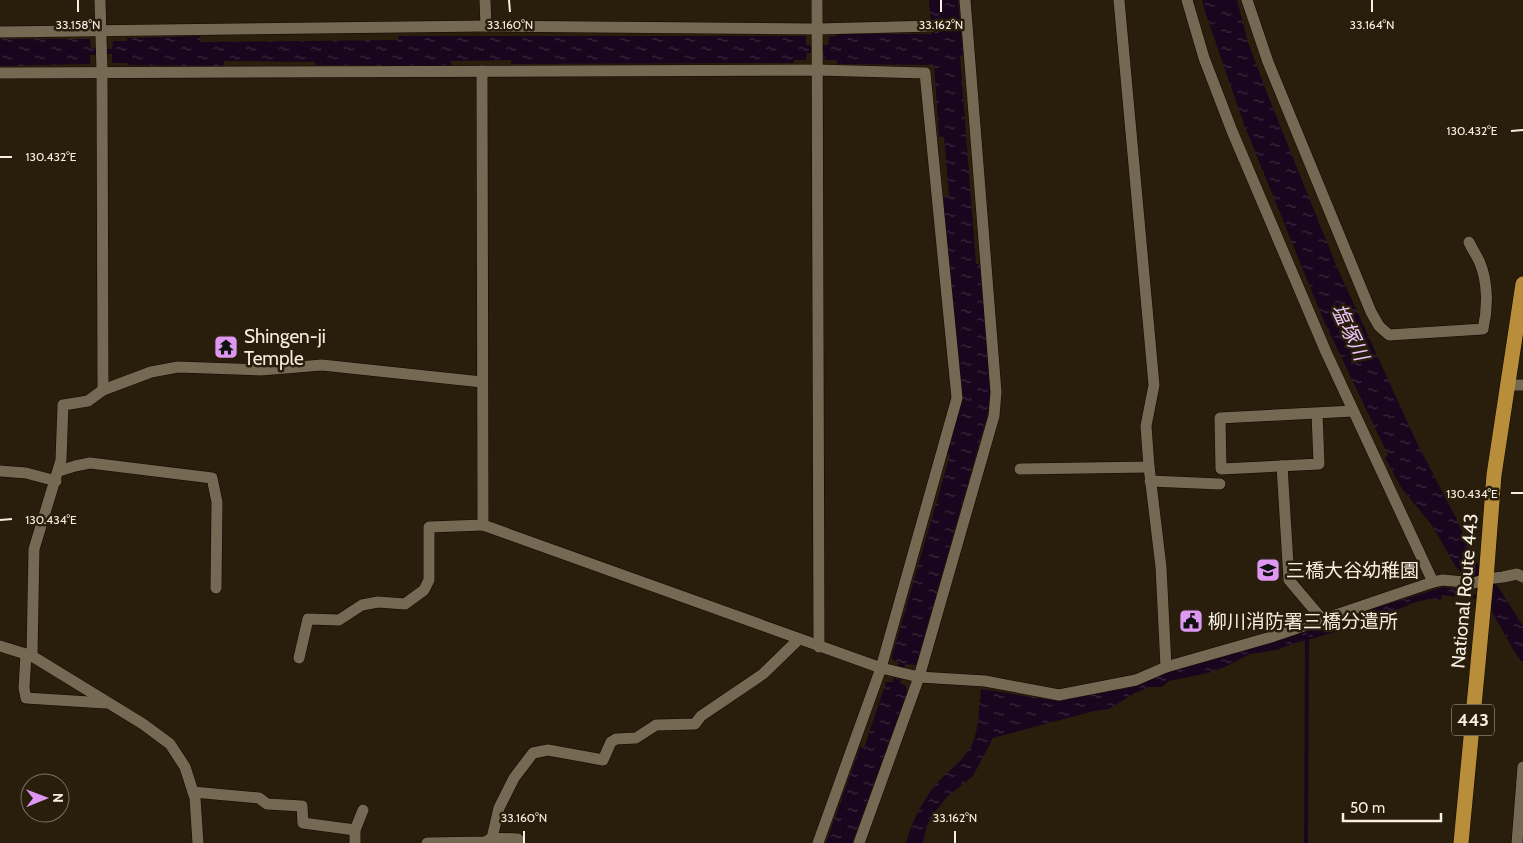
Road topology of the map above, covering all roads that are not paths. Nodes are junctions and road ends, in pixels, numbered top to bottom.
1 (100, 0) edge
2 (485, 0) edge
3 (817, 0) edge
4 (964, 0) edge
5 (1119, 0) edge
6 (1188, 0) edge
7 (1247, 0) edge
8 (486, 26) junction
9 (933, 26) dead end
10 (817, 29) junction
11 (100, 31) junction
12 (0, 32) edge
13 (818, 70) junction
14 (482, 71) junction
15 (102, 72) junction
16 (0, 73) edge
17 (1469, 242) dead end
18 (1523, 284) edge
19 (482, 382) junction
20 (1515, 385) edge
21 (103, 390) junction
22 (1354, 411) junction
23 (1317, 413) junction
24 (1282, 466) junction
25 (1148, 467) junction
26 (1020, 469) dead end
27 (0, 471) edge
28 (57, 476) junction
29 (1150, 481) junction
30 (1220, 484) dead end
31 (483, 525) junction
32 (1523, 577) edge
33 (1486, 579) junction
34 (1438, 581) junction
35 (216, 588) dead end
36 (1322, 619) junction
37 (799, 639) junction
38 (0, 646) edge
39 (819, 647) junction
40 (29, 655) junction
41 (299, 658) dead end
42 (1166, 667) junction
43 (881, 668) junction
44 (919, 677) junction
45 (108, 703) junction
46 (1523, 766) edge
47 (193, 792) junction
48 (363, 810) dead end
49 (355, 830) junction
50 (492, 838) junction
51 (198, 843) edge
52 (355, 843) edge
53 (428, 843) edge
54 (518, 843) edge
55 (818, 843) edge
56 (859, 843) edge
57 (1461, 843) edge
58 (1517, 843) edge

1 - 11 street
2 - 8 street
3 - 10 street
4 - 44 street
5 - 25 street
6 - 22 street
7 - 17 street
8 - 10 street
8 - 11 street
9 - 10 street
10 - 13 street
11 - 12 street
11 - 15 street
13 - 14 street
13 - 39 street
13 - 43 street
14 - 15 street
14 - 19 street
15 - 16 street
15 - 21 street
18 - 20 highway, National Route 443 / 443
19 - 21 street
19 - 31 street
20 - 33 highway, National Route 443 / 443
21 - 28 street
22 - 23 street
22 - 34 street
23 - 24 street
23 - 24 street
24 - 36 street
25 - 26 street
25 - 29 street
27 - 28 street
28 - 35 street
28 - 40 street
29 - 30 street
29 - 42 street
31 - 37 street
31 - 41 street
32 - 33 street
33 - 34 street
33 - 57 highway, National Route 443 / 443
34 - 36 street
36 - 42 street
37 - 39 street
37 - 50 street
38 - 40 street
39 - 43 street
40 - 45 street
40 - 45 street
42 - 44 street
43 - 44 street
43 - 55 street
44 - 56 street
45 - 47 street
46 - 58 street
47 - 49 street
47 - 51 street
48 - 49 street
49 - 52 street
50 - 53 street
50 - 54 street

